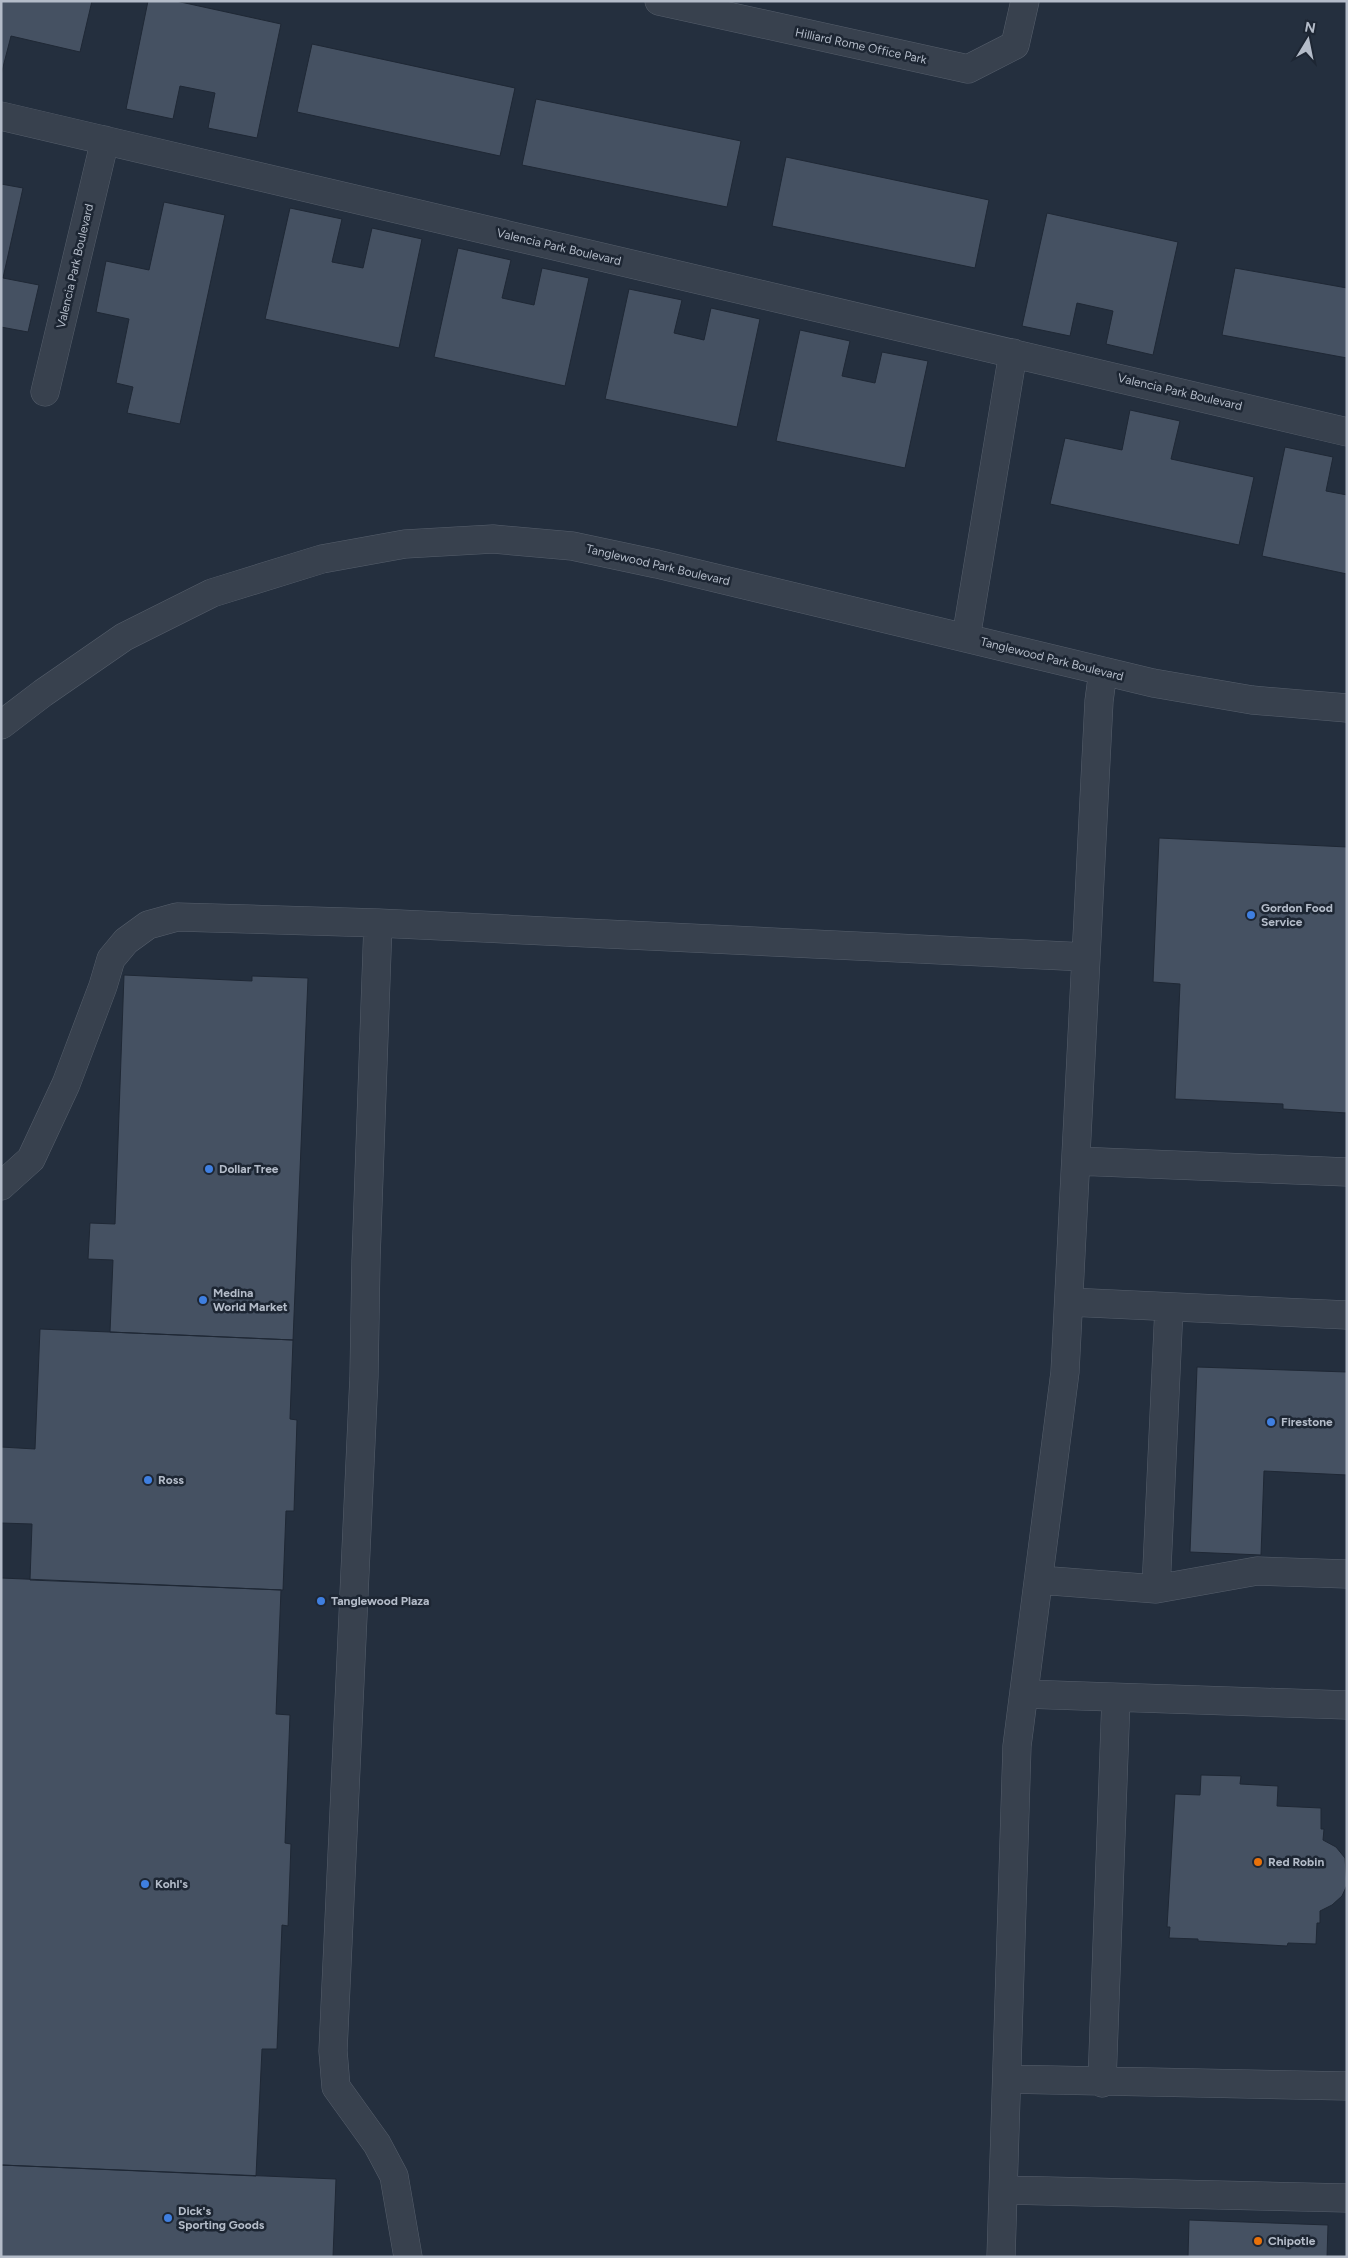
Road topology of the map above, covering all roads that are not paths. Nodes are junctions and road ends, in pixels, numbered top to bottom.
1 (659, 1) edge
2 (1025, 1) edge
3 (1, 116) edge
4 (105, 140) junction
5 (1013, 353) junction
6 (45, 392) dead end
7 (1347, 432) edge
8 (966, 638) junction
9 (1103, 671) junction
10 (1347, 708) edge
11 (1, 725) edge
12 (378, 923) junction
13 (1086, 957) junction
14 (1076, 1161) junction
15 (1347, 1172) edge
16 (1, 1186) edge
17 (1069, 1302) junction
18 (1169, 1307) junction
19 (1347, 1315) edge
20 (1347, 1574) edge
21 (1039, 1580) junction
22 (1156, 1589) junction
23 (1024, 1694) junction
24 (1116, 1698) junction
25 (1347, 1705) edge
26 (1007, 2079) junction
27 (1102, 2083) junction
28 (1347, 2086) edge
29 (1004, 2190) junction
30 (1347, 2198) edge
31 (408, 2257) edge
32 (1002, 2257) edge

1 - 2 street, Hilliard Rome Office Park
3 - 4 street, Valencia Park Boulevard
4 - 5 street, Valencia Park Boulevard
4 - 6 street, Valencia Park Boulevard
5 - 7 street, Valencia Park Boulevard
5 - 8 street
8 - 9 street, Tanglewood Park Boulevard
8 - 11 street, Tanglewood Park Boulevard
9 - 10 street, Tanglewood Park Boulevard
9 - 13 street
12 - 13 street
12 - 16 street
12 - 31 street
13 - 14 street
14 - 15 street
14 - 17 street
17 - 18 street
17 - 21 street
18 - 19 street
18 - 22 street
20 - 22 street
21 - 22 street
21 - 23 street
23 - 24 street
23 - 26 street
24 - 25 street
24 - 27 street
26 - 27 street
26 - 29 street
27 - 28 street
29 - 30 street
29 - 32 street

